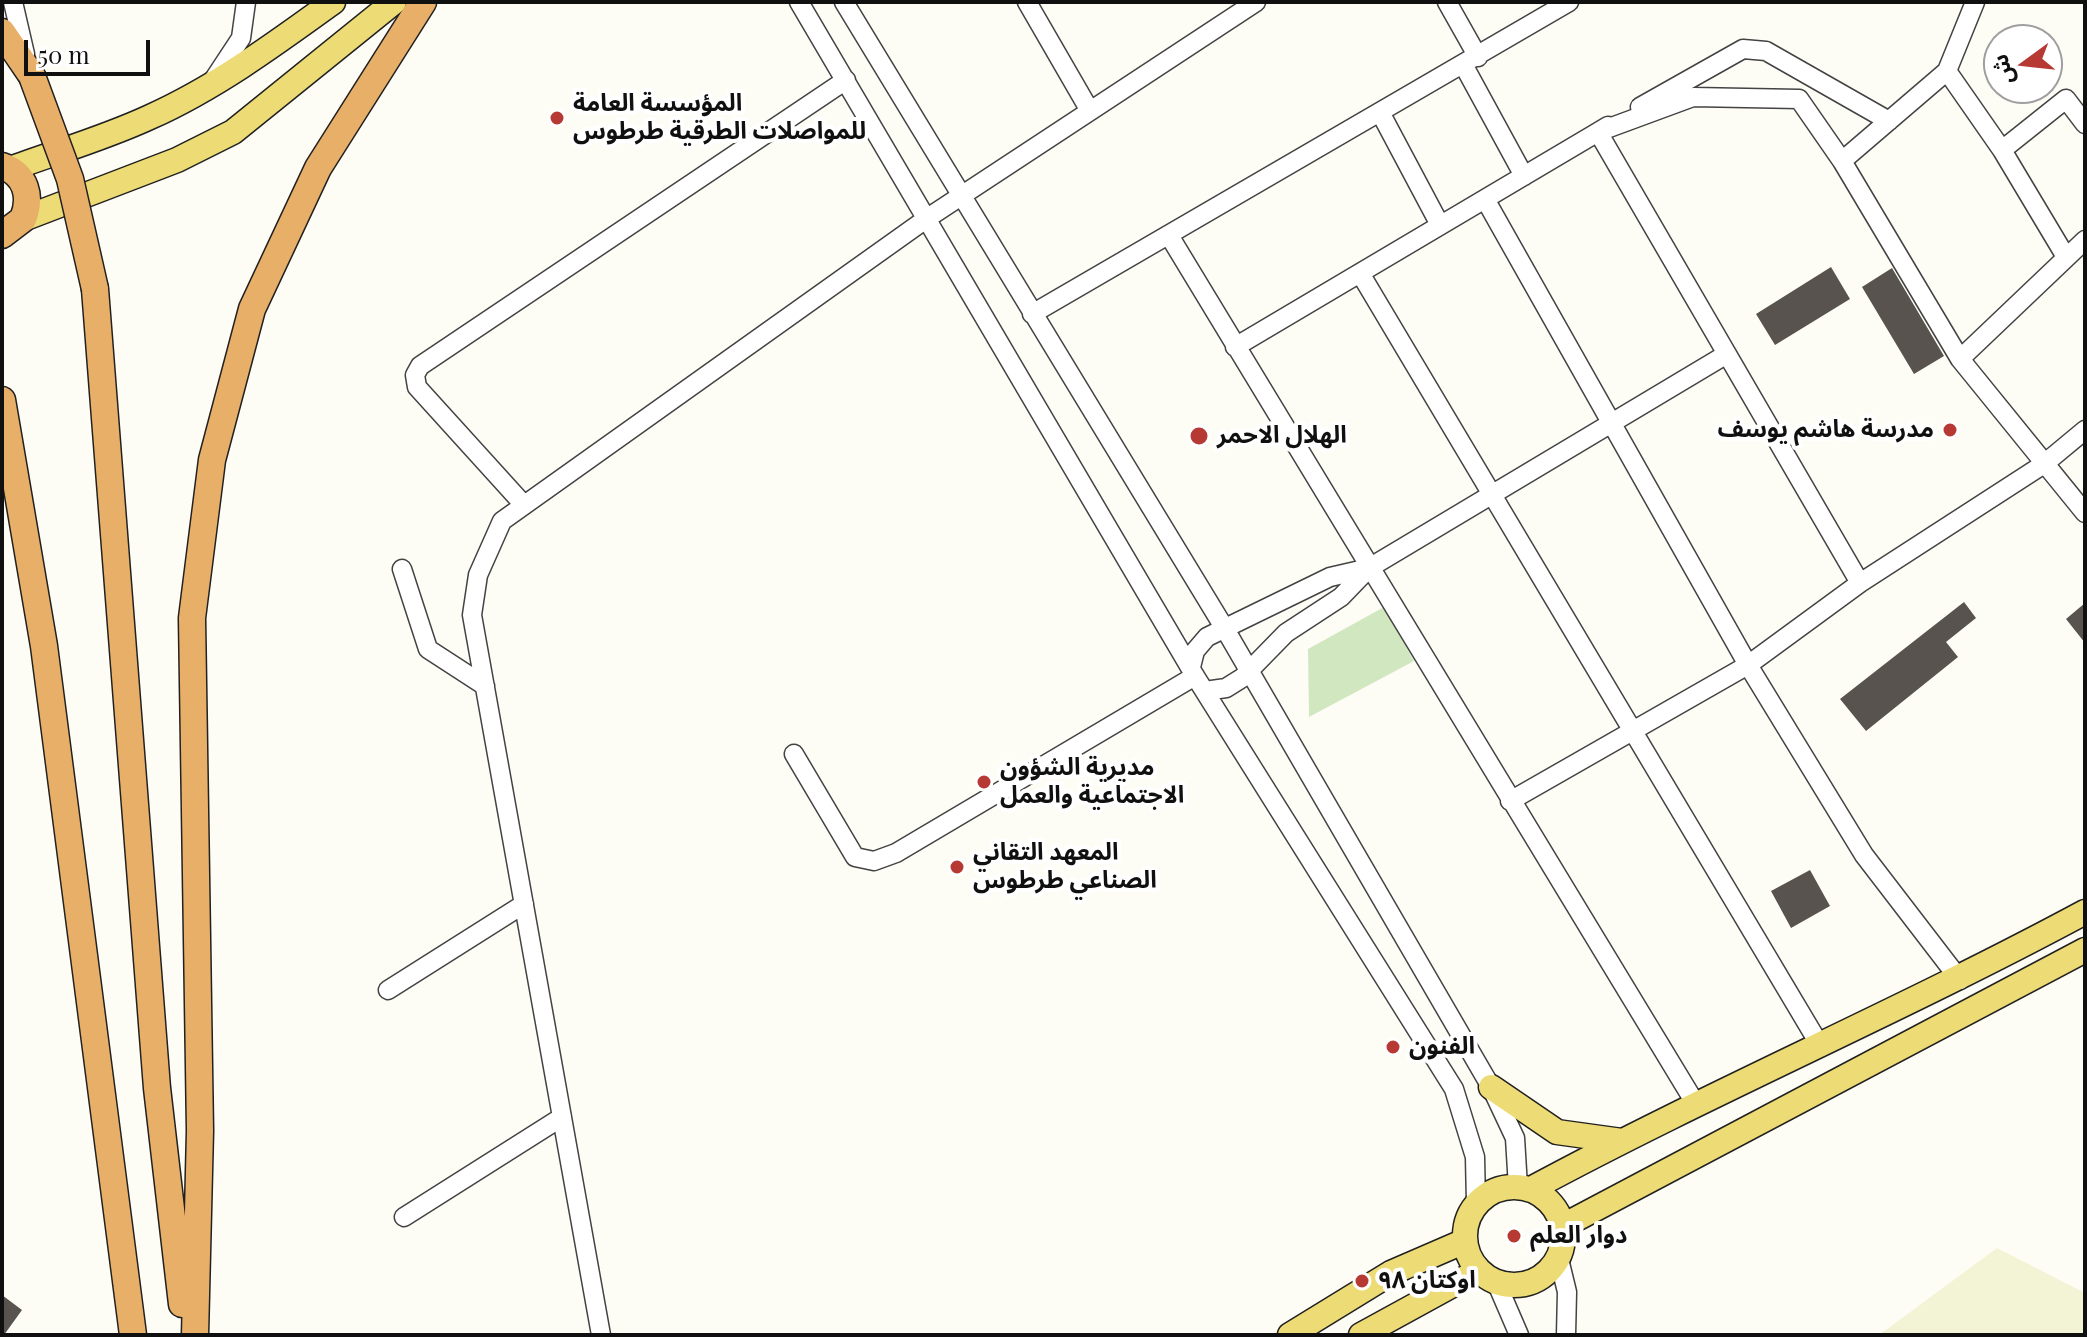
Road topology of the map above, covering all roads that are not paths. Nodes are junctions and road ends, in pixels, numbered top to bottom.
1 (13, 2) edge
2 (246, 2) edge
3 (333, 2) edge
4 (394, 2) edge
5 (423, 2) edge
6 (799, 2) edge
7 (844, 2) edge
8 (1027, 2) edge
9 (1447, 2) edge
10 (1569, 2) edge
11 (1975, 2) edge
12 (1245, 5) edge
13 (2, 32) edge
14 (1471, 61) junction
15 (1947, 71) junction
16 (32, 76) junction
17 (846, 80) junction
18 (210, 84) junction
19 (1090, 111) junction
20 (1381, 114) junction
21 (1889, 121) junction
22 (2085, 124) edge
23 (1598, 132) junction
24 (2002, 150) junction
25 (1842, 161) junction
26 (6, 167) edge
27 (1524, 176) junction
28 (960, 197) junction
29 (1485, 199) junction
30 (23, 219) junction
31 (926, 219) junction
32 (1440, 225) junction
33 (2, 235) edge
34 (1170, 237) junction
35 (2085, 240) edge
36 (2066, 257) junction
37 (1360, 273) junction
38 (1032, 314) junction
39 (1235, 347) junction
40 (1727, 354) junction
41 (1960, 359) junction
42 (2, 400) edge
43 (1611, 423) junction
44 (2085, 430) edge
45 (2044, 464) junction
46 (1492, 494) junction
47 (524, 505) junction
48 (2085, 513) edge
49 (1369, 568) junction
50 (402, 569) dead end
51 (1860, 583) junction
52 (1225, 629) junction
53 (1748, 665) junction
54 (1249, 672) junction
55 (1197, 678) junction
56 (485, 686) junction
57 (1633, 731) junction
58 (794, 754) dead end
59 (1510, 801) junction
60 (524, 904) junction
61 (2085, 912) edge
62 (2085, 950) edge
63 (1960, 980) junction
64 (388, 990) dead end
65 (1821, 1047) junction
66 (1491, 1087) junction
67 (1697, 1106) junction
68 (562, 1117) junction
69 (1622, 1141) junction
70 (1525, 1188) junction
71 (1476, 1204) junction
72 (404, 1217) dead end
73 (1563, 1226) junction
74 (1465, 1241) junction
75 (1559, 1259) junction
76 (1488, 1277) junction
77 (133, 1335) edge
78 (186, 1335) edge
79 (195, 1335) edge
80 (601, 1335) edge
81 (1290, 1335) edge
82 (1361, 1335) edge
83 (1519, 1335) edge
84 (1566, 1335) edge

1 - 16 street
2 - 18 street
3 - 18 main road
4 - 30 main road
5 - 79 highway
6 - 17 street
7 - 28 street
8 - 19 street
9 - 14 street
10 - 14 street
11 - 15 street
12 - 19 street
13 - 16 highway
14 - 20 street
14 - 27 street
15 - 21 street
15 - 24 street
16 - 78 highway, bridge
17 - 31 street
17 - 47 street
18 - 26 main road
19 - 28 street
20 - 32 street
20 - 34 street
21 - 23 street
21 - 25 street
22 - 24 street
23 - 25 street
23 - 27 street
23 - 40 street
24 - 36 street
25 - 41 street
26 - 30 highway
27 - 29 street
28 - 31 street
28 - 38 street
29 - 32 street
29 - 43 street
30 - 33 highway
31 - 47 street
31 - 55 street
32 - 37 street
34 - 38 street
34 - 39 street
35 - 36 street
36 - 41 street
37 - 39 street
37 - 46 street
38 - 52 street
39 - 49 street
40 - 43 street
40 - 51 street
41 - 45 street
42 - 77 highway
43 - 46 street
43 - 53 street
44 - 45 street
45 - 48 street
45 - 51 street
46 - 49 street
46 - 57 street
47 - 56 street
49 - 52 street
49 - 54 street
49 - 59 street
50 - 56 street
51 - 53 street
52 - 54 street
52 - 55 street
53 - 57 street
53 - 63 street
54 - 55 street
54 - 66 street
55 - 58 street
55 - 71 street
56 - 60 street
57 - 59 street
57 - 65 street
59 - 67 street
60 - 64 street
60 - 68 street
61 - 63 main road
62 - 73 main road
63 - 65 main road
65 - 67 main road
66 - 69 main road
66 - 70 street
67 - 69 main road
68 - 72 street
68 - 80 street
69 - 70 main road
70 - 71 main road
70 - 73 main road
71 - 74 main road
73 - 75 main road
74 - 76 main road
74 - 81 main road
75 - 76 main road
75 - 84 street
76 - 82 main road
76 - 83 street

